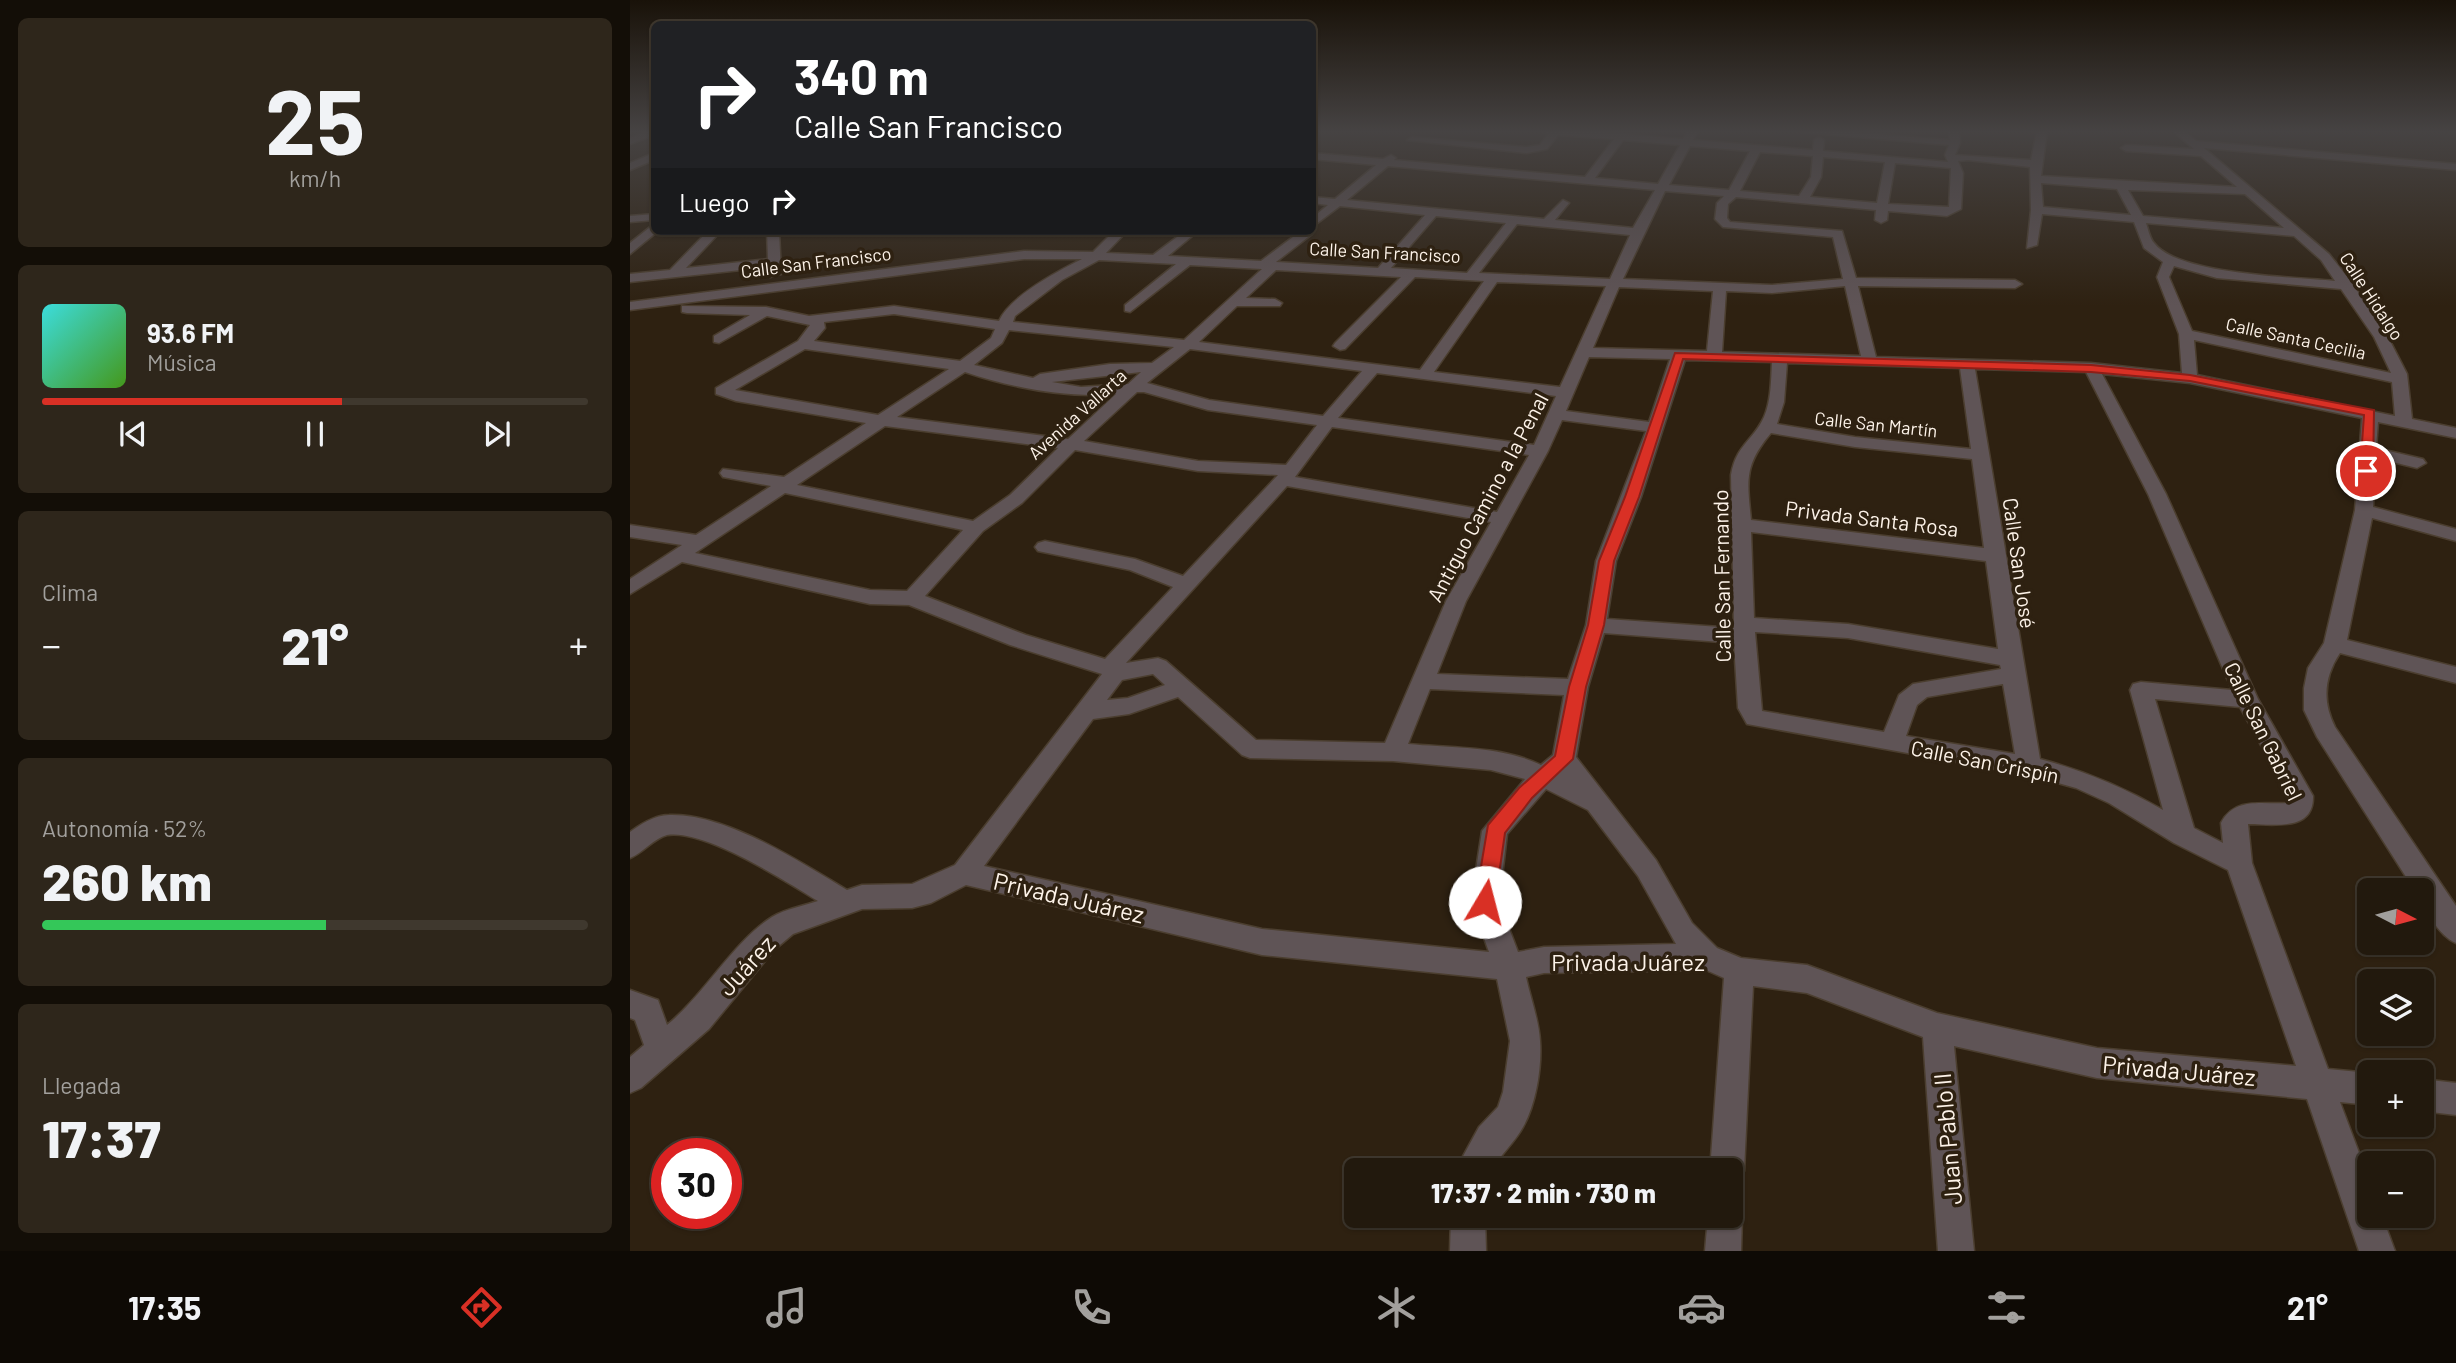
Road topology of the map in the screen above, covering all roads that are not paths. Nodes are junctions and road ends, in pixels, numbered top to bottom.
1 (1351, 189) edge
2 (1661, 189) edge
3 (1665, 189) edge
4 (1735, 189) edge
5 (1809, 189) edge
6 (1884, 189) edge
7 (1958, 189) edge
8 (2037, 189) edge
9 (2123, 189) edge
10 (2208, 189) edge
11 (2249, 191) joint
12 (1732, 195) junction
13 (1316, 200) edge
14 (1802, 201) junction
15 (1335, 202) junction
16 (1563, 203) dead end
17 (2037, 210) junction
18 (1433, 212) junction
19 (1945, 213) junction
20 (1881, 214) junction
21 (651, 217) edge
22 (630, 219) edge
23 (2139, 219) junction
24 (1514, 220) junction
25 (1316, 221) edge
26 (1547, 223) junction
27 (651, 231) edge
28 (1944, 231) dead end
29 (1637, 232) junction
30 (2298, 233) junction
31 (711, 235) edge
32 (773, 235) edge
33 (1114, 235) edge
34 (1117, 235) edge
35 (1187, 235) edge
36 (1303, 235) edge
37 (2031, 245) dead end
38 (630, 250) edge
39 (1062, 255) junction
40 (1096, 256) junction
41 (1156, 259) junction
42 (1187, 261) junction
43 (2170, 261) junction
44 (776, 262) junction
45 (1269, 265) junction
46 (1382, 271) junction
47 (674, 273) junction
48 (1412, 273) junction
49 (1470, 277) junction
50 (630, 278) edge
51 (1493, 278) junction
52 (1849, 282) junction
53 (1616, 283) junction
54 (2015, 284) dead end
55 (774, 286) junction
56 (2347, 286) junction
57 (1720, 288) junction
58 (1234, 302) junction
59 (1275, 303) dead end
60 (636, 308) edge
61 (1129, 308) dead end
62 (766, 311) junction
63 (809, 320) junction
64 (1003, 324) junction
65 (2186, 334) junction
66 (1108, 337) junction
67 (719, 339) dead end
68 (803, 344) junction
69 (1188, 344) junction
70 (1340, 346) dead end
71 (1586, 352) junction
72 (1679, 355) junction
73 (1714, 356) junction
74 (1780, 358) junction
75 (1870, 362) junction
76 (963, 366) junction
77 (1967, 366) junction
78 (1156, 367) junction
79 (1374, 368) junction
80 (2091, 369) junction
81 (1083, 372) junction
82 (1424, 375) junction
83 (2190, 378) junction
84 (2399, 379) junction
85 (1030, 380) junction
86 (1137, 386) junction
87 (1567, 393) junction
88 (2370, 413) junction
89 (1558, 415) junction
90 (878, 420) junction
91 (1329, 420) junction
92 (2404, 420) junction
93 (1653, 427) junction
94 (1767, 427) junction
95 (2456, 433) edge
96 (1070, 444) junction
97 (1540, 451) junction
98 (2367, 451) junction
99 (1982, 455) junction
100 (2417, 463) dead end
101 (729, 473) dead end
102 (1283, 478) junction
103 (785, 485) junction
104 (2364, 510) junction
105 (1501, 517) junction
106 (1742, 525) junction
107 (976, 527) junction
108 (630, 531) edge
109 (2456, 535) edge
110 (701, 542) junction
111 (1045, 547) dead end
112 (680, 556) junction
113 (1997, 556) junction
114 (1185, 584) junction
115 (630, 588) edge
116 (912, 598) junction
117 (1596, 625) junction
118 (1743, 630) junction
119 (1133, 640) junction
120 (2335, 643) junction
121 (1158, 666) junction
122 (2011, 667) junction
123 (1112, 670) junction
124 (2456, 676) edge
125 (1423, 681) junction
126 (1184, 687) junction
127 (1577, 687) junction
128 (2247, 699) junction
129 (1086, 711) junction
130 (1755, 718) joint
131 (1892, 743) junction
132 (1393, 752) junction
133 (1564, 759) junction
134 (2029, 766) junction
135 (1543, 777) junction
136 (1595, 802) junction
137 (2183, 835) junction
138 (630, 847) edge
139 (2239, 863) junction
140 (964, 873) junction
141 (845, 903) junction
142 (2455, 926) edge
143 (1707, 957) junction
144 (1508, 967) junction
145 (1739, 971) junction
146 (630, 1003) edge
147 (1937, 1028) junction
148 (661, 1051) junction
149 (630, 1077) edge
150 (2316, 1082) junction
151 (2357, 1087) edge
152 (2434, 1096) edge
153 (2456, 1099) edge
154 (1480, 1158) edge
155 (1728, 1158) edge
156 (1468, 1228) edge
157 (1724, 1228) edge
158 (1468, 1251) edge
159 (1723, 1251) edge
160 (1956, 1251) edge
161 (2377, 1251) edge

1 - 15 street
2 - 29 street, Antiguo Camino a la Penal
3 - 12 street
4 - 12 street
5 - 14 street
6 - 20 street
7 - 19 street
8 - 17 street
9 - 23 street
10 - 11 street
11 - 30 street, Calle Hidalgo
12 - 14 street
12 - 52 street
13 - 15 street
14 - 20 street
15 - 18 street
15 - 25 street
16 - 26 street
17 - 23 street
17 - 37 street
18 - 24 street
18 - 46 street
19 - 20 street
19 - 28 street
21 - 22 street
23 - 30 street
23 - 43 street
24 - 26 street
24 - 49 street
26 - 29 street
27 - 38 street
29 - 53 street, Antiguo Camino a la Penal
30 - 56 street, Calle Hidalgo
31 - 47 street
32 - 44 street
33 - 39 street
34 - 40 street
35 - 41 street
36 - 45 street, Avenida Vallarta
39 - 40 street, Calle San Francisco
39 - 55 street, Calle San Francisco
40 - 41 street, Calle San Francisco
40 - 64 street
41 - 42 street, Calle San Francisco
42 - 45 street, Calle San Francisco
42 - 61 street
43 - 56 street
43 - 65 street
44 - 47 street
44 - 55 street
45 - 46 street, Calle San Francisco
45 - 58 street, Avenida Vallarta
46 - 48 street, Calle San Francisco
47 - 50 street
47 - 60 street
48 - 49 street, Calle San Francisco
48 - 70 street
49 - 51 street, Calle San Francisco
51 - 53 street, Calle San Francisco
51 - 82 street
52 - 54 street, Calle San Francisco
52 - 57 street, Calle San Francisco
52 - 75 street
53 - 57 street, Calle San Francisco
53 - 71 street, Antiguo Camino a la Penal
55 - 60 street, Calle San Francisco
56 - 84 street, Calle Hidalgo
57 - 73 street
58 - 59 street
58 - 69 street, Avenida Vallarta
60 - 62 street
62 - 63 street
62 - 67 street
63 - 64 street
63 - 68 street
64 - 66 street
64 - 76 street
65 - 83 street
65 - 84 street, Calle Santa Cecilia
66 - 69 street
66 - 81 street
68 - 76 street
68 - 90 street
69 - 78 street, Avenida Vallarta
69 - 79 street
71 - 72 street
71 - 87 street, Antiguo Camino a la Penal
72 - 73 street
72 - 93 street
73 - 74 street
74 - 75 street
74 - 94 street, Calle San Fernando
75 - 77 street
76 - 85 street
76 - 90 street
77 - 80 street
77 - 99 street, Calle San José
78 - 81 street
78 - 86 street, Avenida Vallarta
79 - 82 street
79 - 91 street
80 - 83 street
80 - 128 street, Calle San Gabriel
81 - 85 street
82 - 87 street
83 - 88 street
84 - 92 street, Calle Hidalgo
85 - 86 street
86 - 91 street
86 - 96 street, Avenida Vallarta
87 - 89 street, Antiguo Camino a la Penal
88 - 92 street
88 - 98 street
89 - 93 street
89 - 97 street, Antiguo Camino a la Penal
90 - 96 street
90 - 103 street
91 - 97 street
91 - 102 street
92 - 95 street
93 - 117 street
94 - 99 street, Calle San Martín
94 - 106 street, Calle San Fernando
96 - 102 street
96 - 107 street, Avenida Vallarta
97 - 105 street, Antiguo Camino a la Penal
98 - 100 street
98 - 104 street
99 - 113 street, Calle San José
101 - 103 street
102 - 105 street
102 - 114 street
103 - 107 street
103 - 110 street
104 - 109 street
104 - 120 street
105 - 125 street, Antiguo Camino a la Penal
106 - 113 street, Privada Santa Rosa
106 - 118 street, Calle San Fernando
107 - 116 street, Avenida Vallarta
108 - 110 street
110 - 112 street
111 - 114 street
112 - 115 street
112 - 116 street
113 - 122 street, Calle San José
114 - 119 street
116 - 123 street
117 - 118 street
117 - 127 street
118 - 122 street
118 - 130 street, Calle San Fernando
119 - 121 street
119 - 123 street
120 - 124 street
120 - 142 street
121 - 123 street
121 - 126 street
122 - 131 street
122 - 134 street, Calle San José
123 - 129 street
125 - 127 street
125 - 132 street, Antiguo Camino a la Penal
126 - 129 street
126 - 132 street
127 - 133 street
128 - 137 street
128 - 139 street, Calle San Gabriel
129 - 140 street
130 - 131 street, Calle San Crispín
131 - 134 street, Calle San Crispín
132 - 135 street
133 - 135 street
133 - 136 street
134 - 137 street, Calle San Crispín
135 - 136 street
135 - 144 street
136 - 143 street
137 - 139 street, Calle San Crispín
138 - 141 street
139 - 150 street, Calle San Gabriel
140 - 141 street, Juárez
140 - 144 street, Privada Juárez
141 - 148 street, Juárez
143 - 144 street, Privada Juárez
143 - 145 street, Privada Juárez
144 - 154 street
145 - 147 street, Privada Juárez
145 - 155 street
146 - 148 street
147 - 150 street, Privada Juárez
147 - 160 street, Juan Pablo II
148 - 149 street, Juárez
150 - 151 street, Privada Juárez
150 - 161 street, Calle San Gabriel
152 - 153 street
156 - 158 street
157 - 159 street

